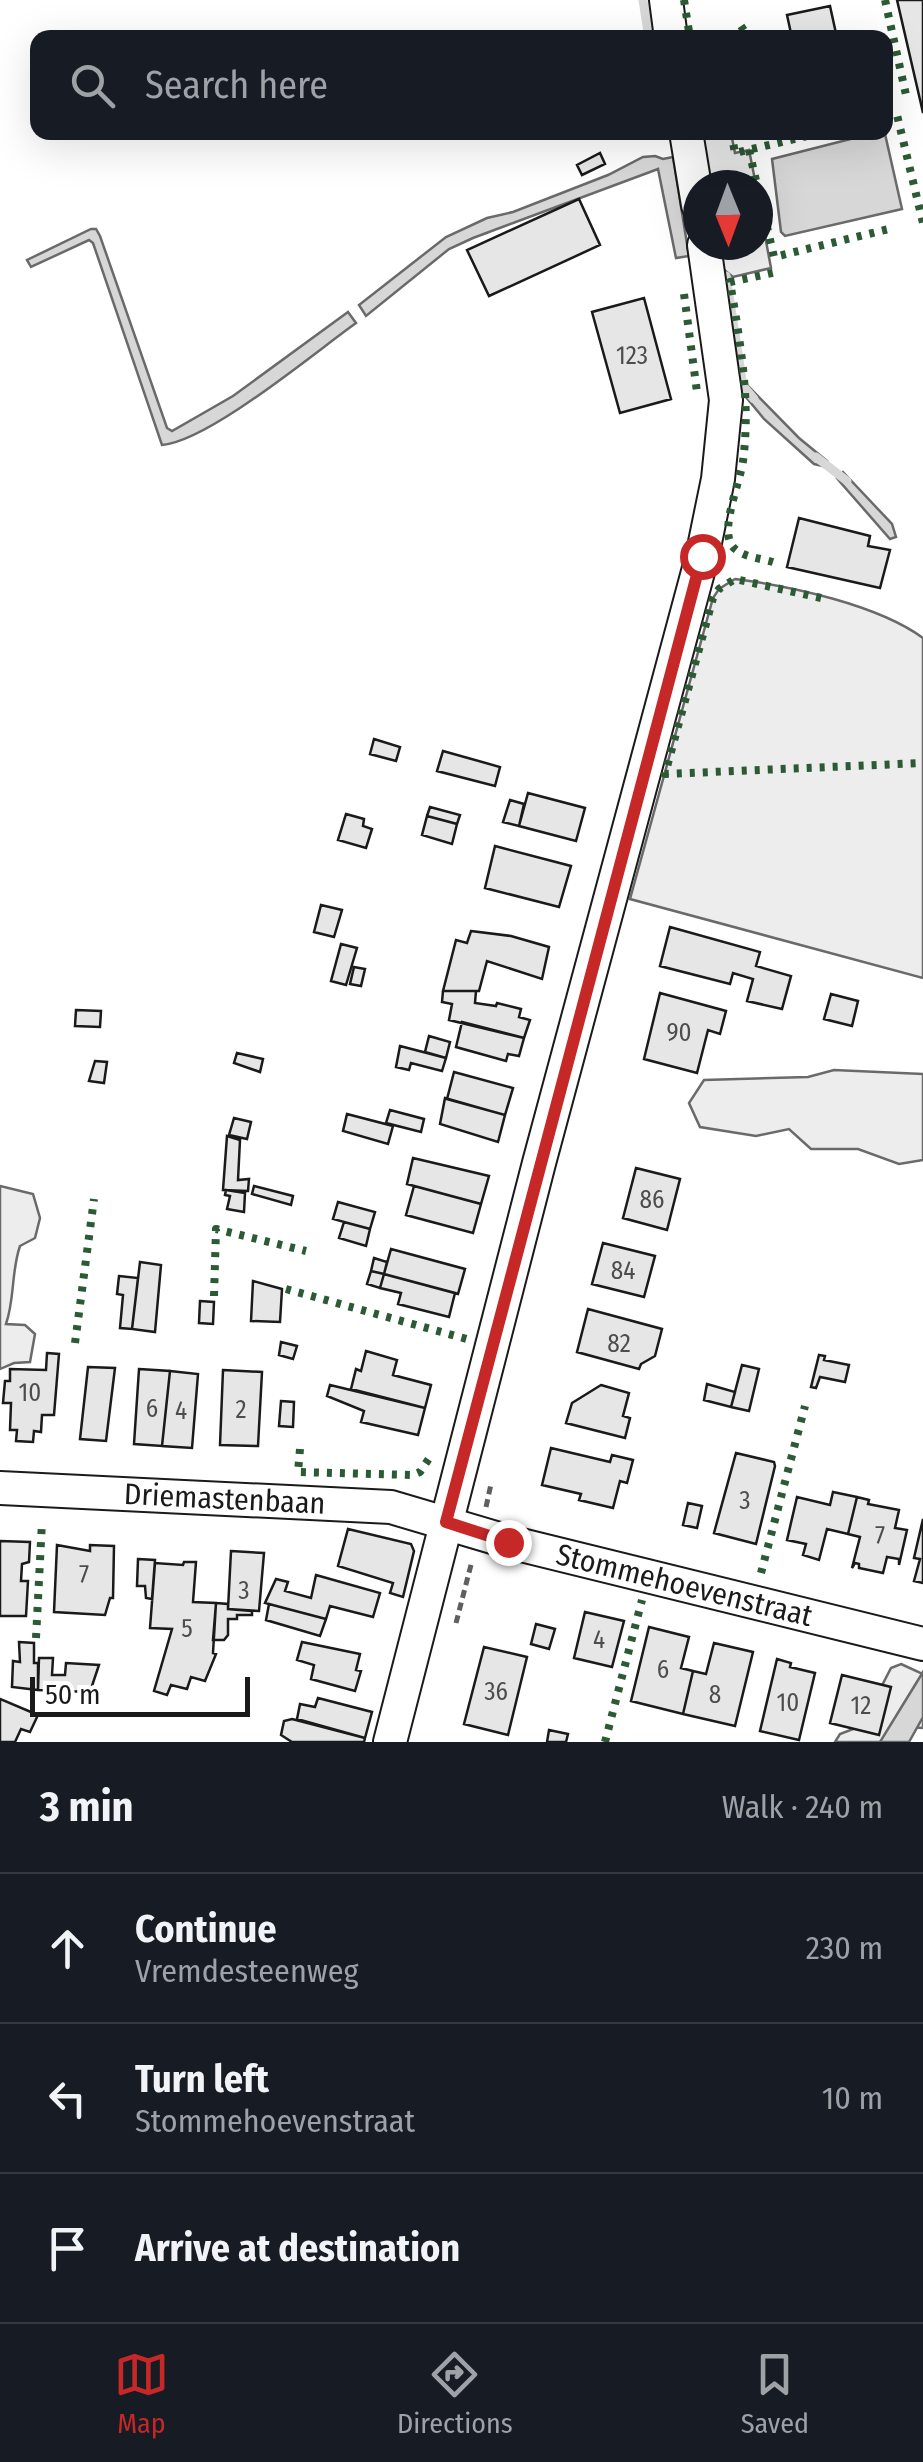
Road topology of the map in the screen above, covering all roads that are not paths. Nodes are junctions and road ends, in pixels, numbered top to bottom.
1 (666, 0) edge
2 (671, 30) edge
3 (687, 140) edge
4 (692, 170) edge
5 (706, 260) edge
6 (0, 1488) edge
7 (446, 1522) junction
8 (923, 1644) edge
9 (390, 1742) edge

1 - 2 street
3 - 4 street
5 - 7 street
6 - 7 street, Driemastenbaan
7 - 8 street, Stommehoevenstraat
7 - 9 street

